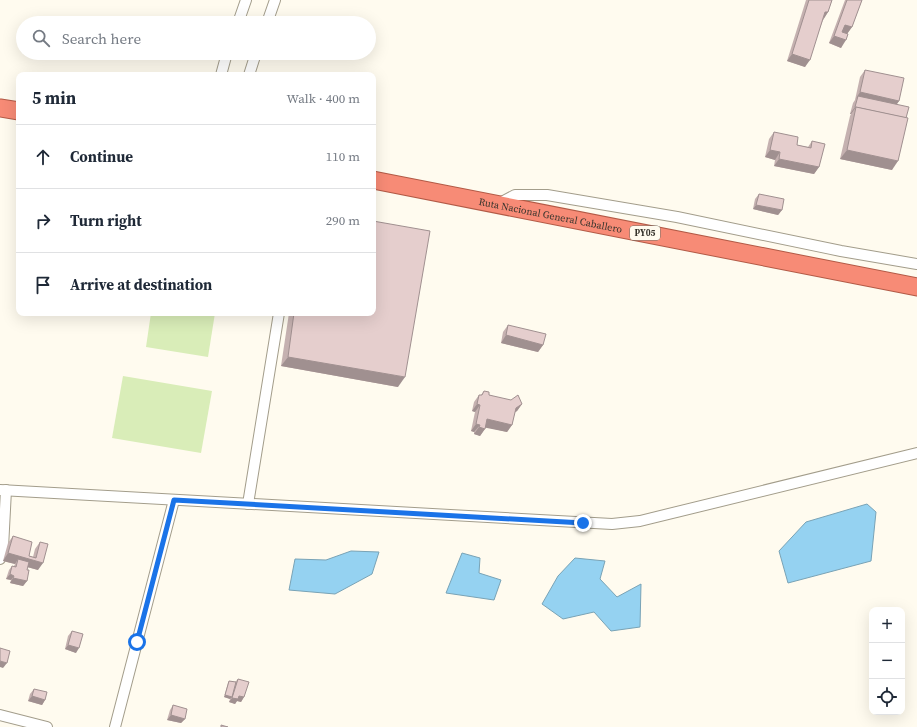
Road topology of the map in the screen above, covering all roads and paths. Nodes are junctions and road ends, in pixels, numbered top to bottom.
1 (246, 0) edge
2 (275, 0) edge
3 (240, 16) edge
4 (269, 16) edge
5 (225, 60) edge
6 (254, 60) edge
7 (222, 72) edge
8 (250, 72) edge
9 (0, 108) edge
10 (16, 111) edge
11 (376, 181) edge
12 (496, 204) junction
13 (917, 264) edge
14 (917, 287) edge
15 (279, 316) edge
16 (917, 453) edge
17 (3, 490) edge
18 (174, 500) junction
19 (248, 504) junction
20 (0, 559) edge
21 (0, 715) edge
22 (47, 727) edge
23 (115, 727) edge

1 - 3 street
2 - 4 street
5 - 7 street
6 - 8 street
9 - 10 highway
11 - 12 highway, Ruta Nacional General Caballero / PY05
12 - 13 street
12 - 14 highway, Ruta Nacional General Caballero / PY05
15 - 19 street
16 - 19 street
17 - 18 street
17 - 20 street
18 - 19 street
18 - 23 street
21 - 22 street

